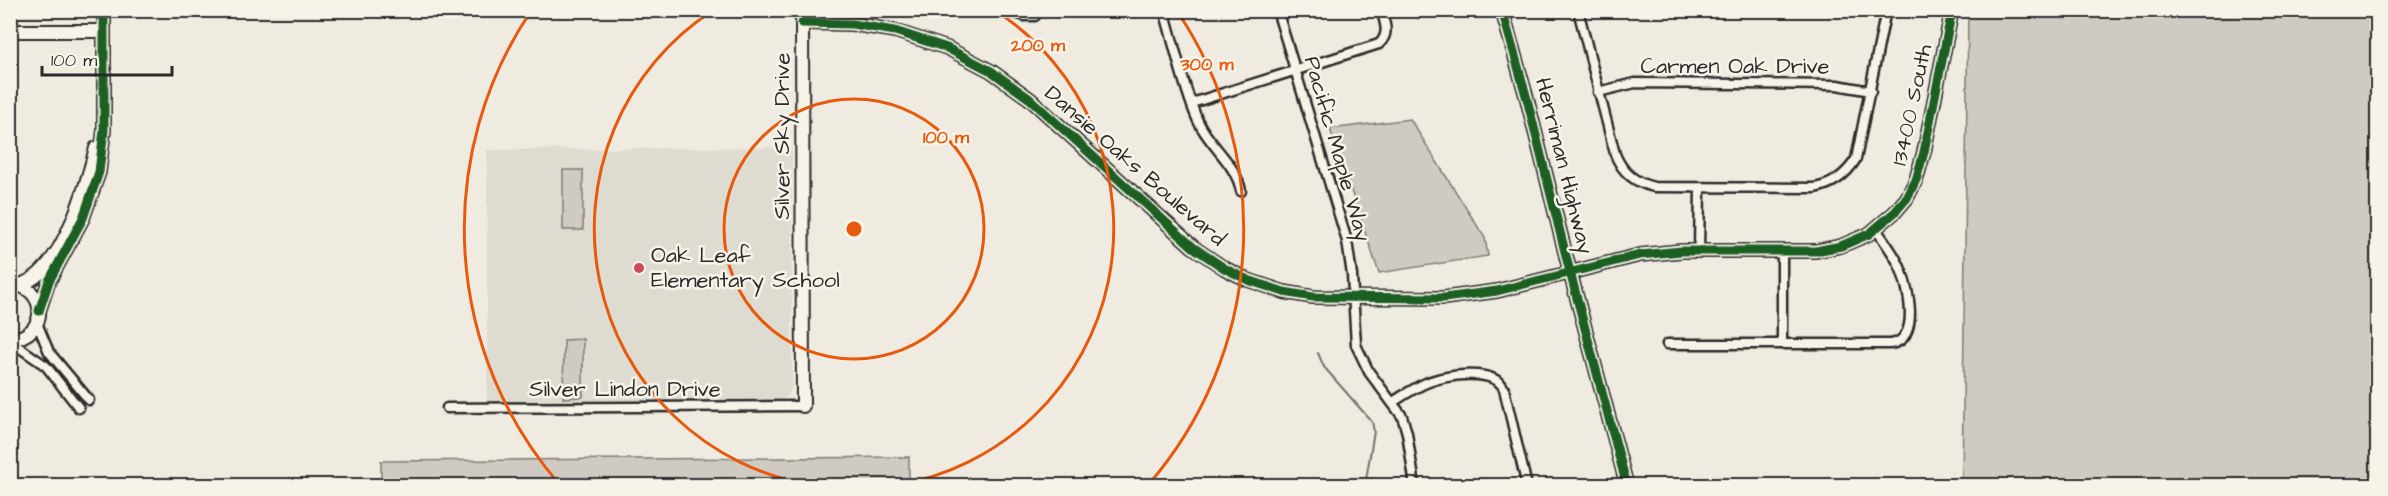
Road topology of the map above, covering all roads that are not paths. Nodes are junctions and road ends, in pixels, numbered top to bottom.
1 (104, 10) edge
2 (1008, 10) edge
3 (1164, 10) edge
4 (1277, 10) edge
5 (1381, 10) edge
6 (1502, 10) edge
7 (1578, 10) edge
8 (1886, 10) edge
9 (1952, 10) edge
10 (1035, 16) dead end
11 (802, 17) edge
12 (10, 31) edge
13 (104, 31) junction
14 (1295, 71) junction
15 (1871, 91) junction
16 (1598, 92) junction
17 (103, 100) junction
18 (1192, 103) junction
19 (1700, 188) junction
20 (1241, 191) dead end
21 (1876, 229) junction
22 (1699, 251) junction
23 (1782, 251) junction
24 (1570, 272) junction
25 (14, 284) edge
26 (1354, 299) junction
27 (38, 317) junction
28 (10, 340) edge
29 (1667, 344) dead end
30 (1782, 344) junction
31 (89, 400) dead end
32 (1393, 402) junction
33 (803, 405) joint
34 (79, 408) dead end
35 (447, 408) dead end
36 (1415, 486) edge
37 (1527, 486) edge
38 (1627, 486) edge

1 - 13 street
2 - 10 street
3 - 18 street
4 - 14 street, Pacific Maple Way
5 - 14 street
6 - 24 street, Herriman Highway
7 - 16 street
8 - 15 street
9 - 21 street, 13400 South
11 - 26 street, Dansie Oaks Boulevard
11 - 33 street, Silver Sky Drive
12 - 13 street
13 - 17 street
14 - 18 street
14 - 26 street, Pacific Maple Way
15 - 16 street, Carmen Oak Drive
15 - 19 street
16 - 19 street
17 - 25 street
17 - 27 street
18 - 20 street
19 - 22 street
21 - 23 street, Dansie Oaks Boulevard
21 - 30 street
22 - 23 street, Dansie Oaks Boulevard
22 - 24 street, Dansie Oaks Boulevard
23 - 30 street
24 - 26 street, Dansie Oaks Boulevard
24 - 38 street, Herriman Highway
25 - 27 street
26 - 32 street, Pacific Maple Way
27 - 28 street
27 - 31 street
28 - 34 street
29 - 30 street
32 - 36 street, Pacific Maple Way
32 - 37 street
33 - 35 street, Silver Lindon Drive

